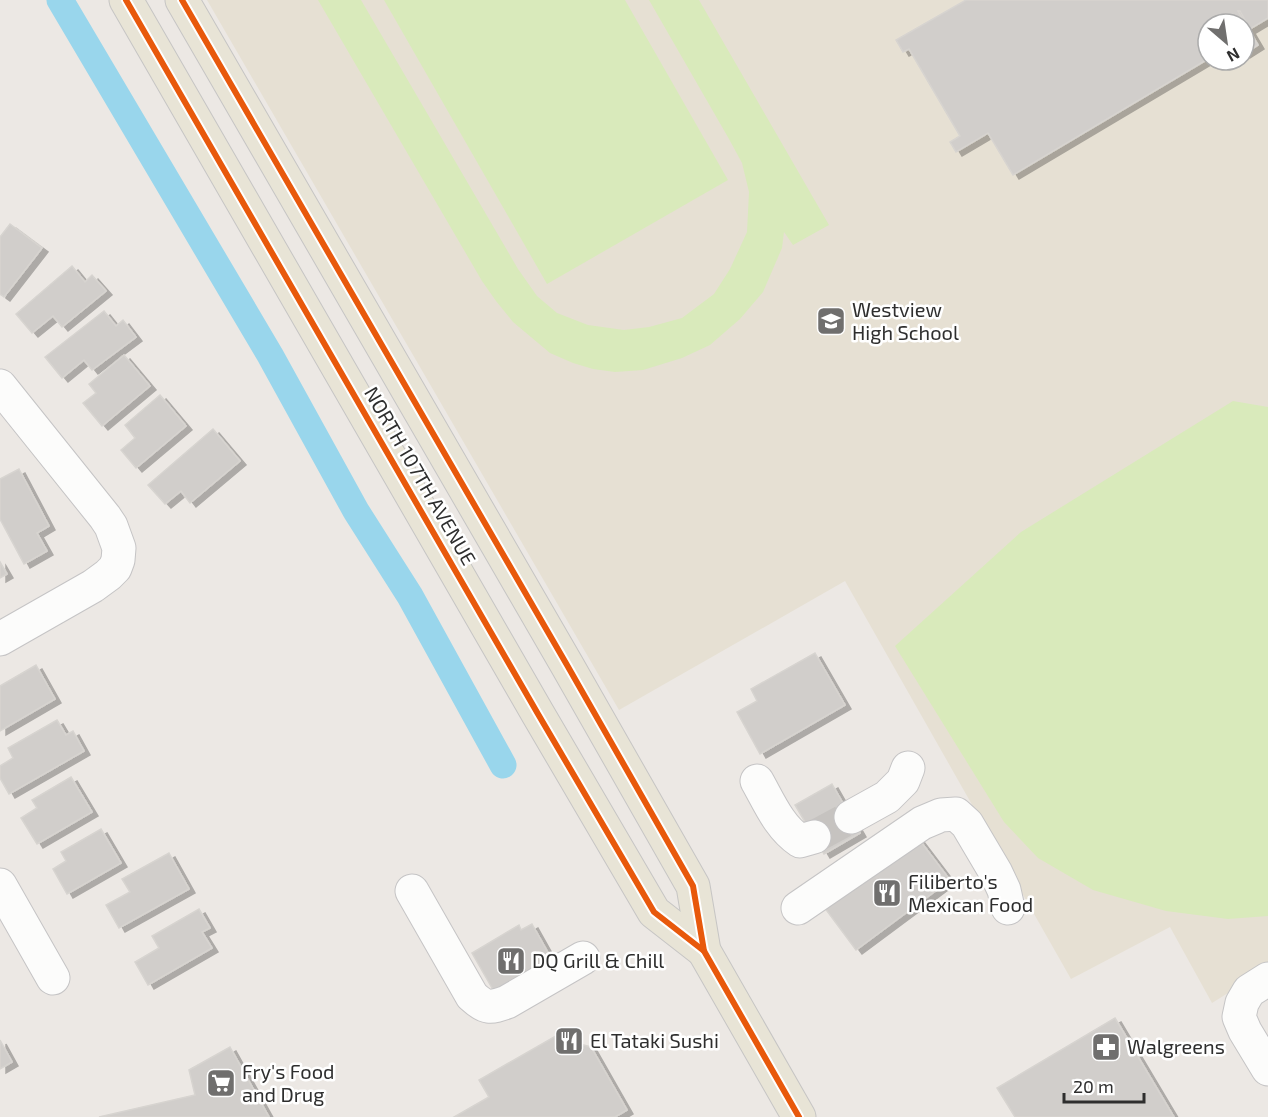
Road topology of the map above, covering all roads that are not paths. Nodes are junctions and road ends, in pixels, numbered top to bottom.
1 (126, 0) edge
2 (182, 0) edge
3 (0, 386) edge
4 (0, 639) edge
5 (908, 768) dead end
6 (757, 781) dead end
7 (851, 817) tunnel mouth
8 (814, 837) tunnel mouth
9 (0, 885) edge
10 (412, 891) dead end
11 (798, 908) dead end
12 (1008, 908) dead end
13 (704, 951) junction
14 (583, 958) dead end
15 (52, 978) dead end
16 (1268, 979) edge
17 (1268, 1069) edge
18 (799, 1117) edge

1 - 13 main road, NORTH 107TH AVENUE
2 - 13 main road, NORTH 107TH AVENUE
3 - 4 street
5 - 7 street
6 - 8 street
9 - 15 street
10 - 14 street
11 - 12 street
13 - 18 main road, NORTH 107TH AVENUE
16 - 17 street

